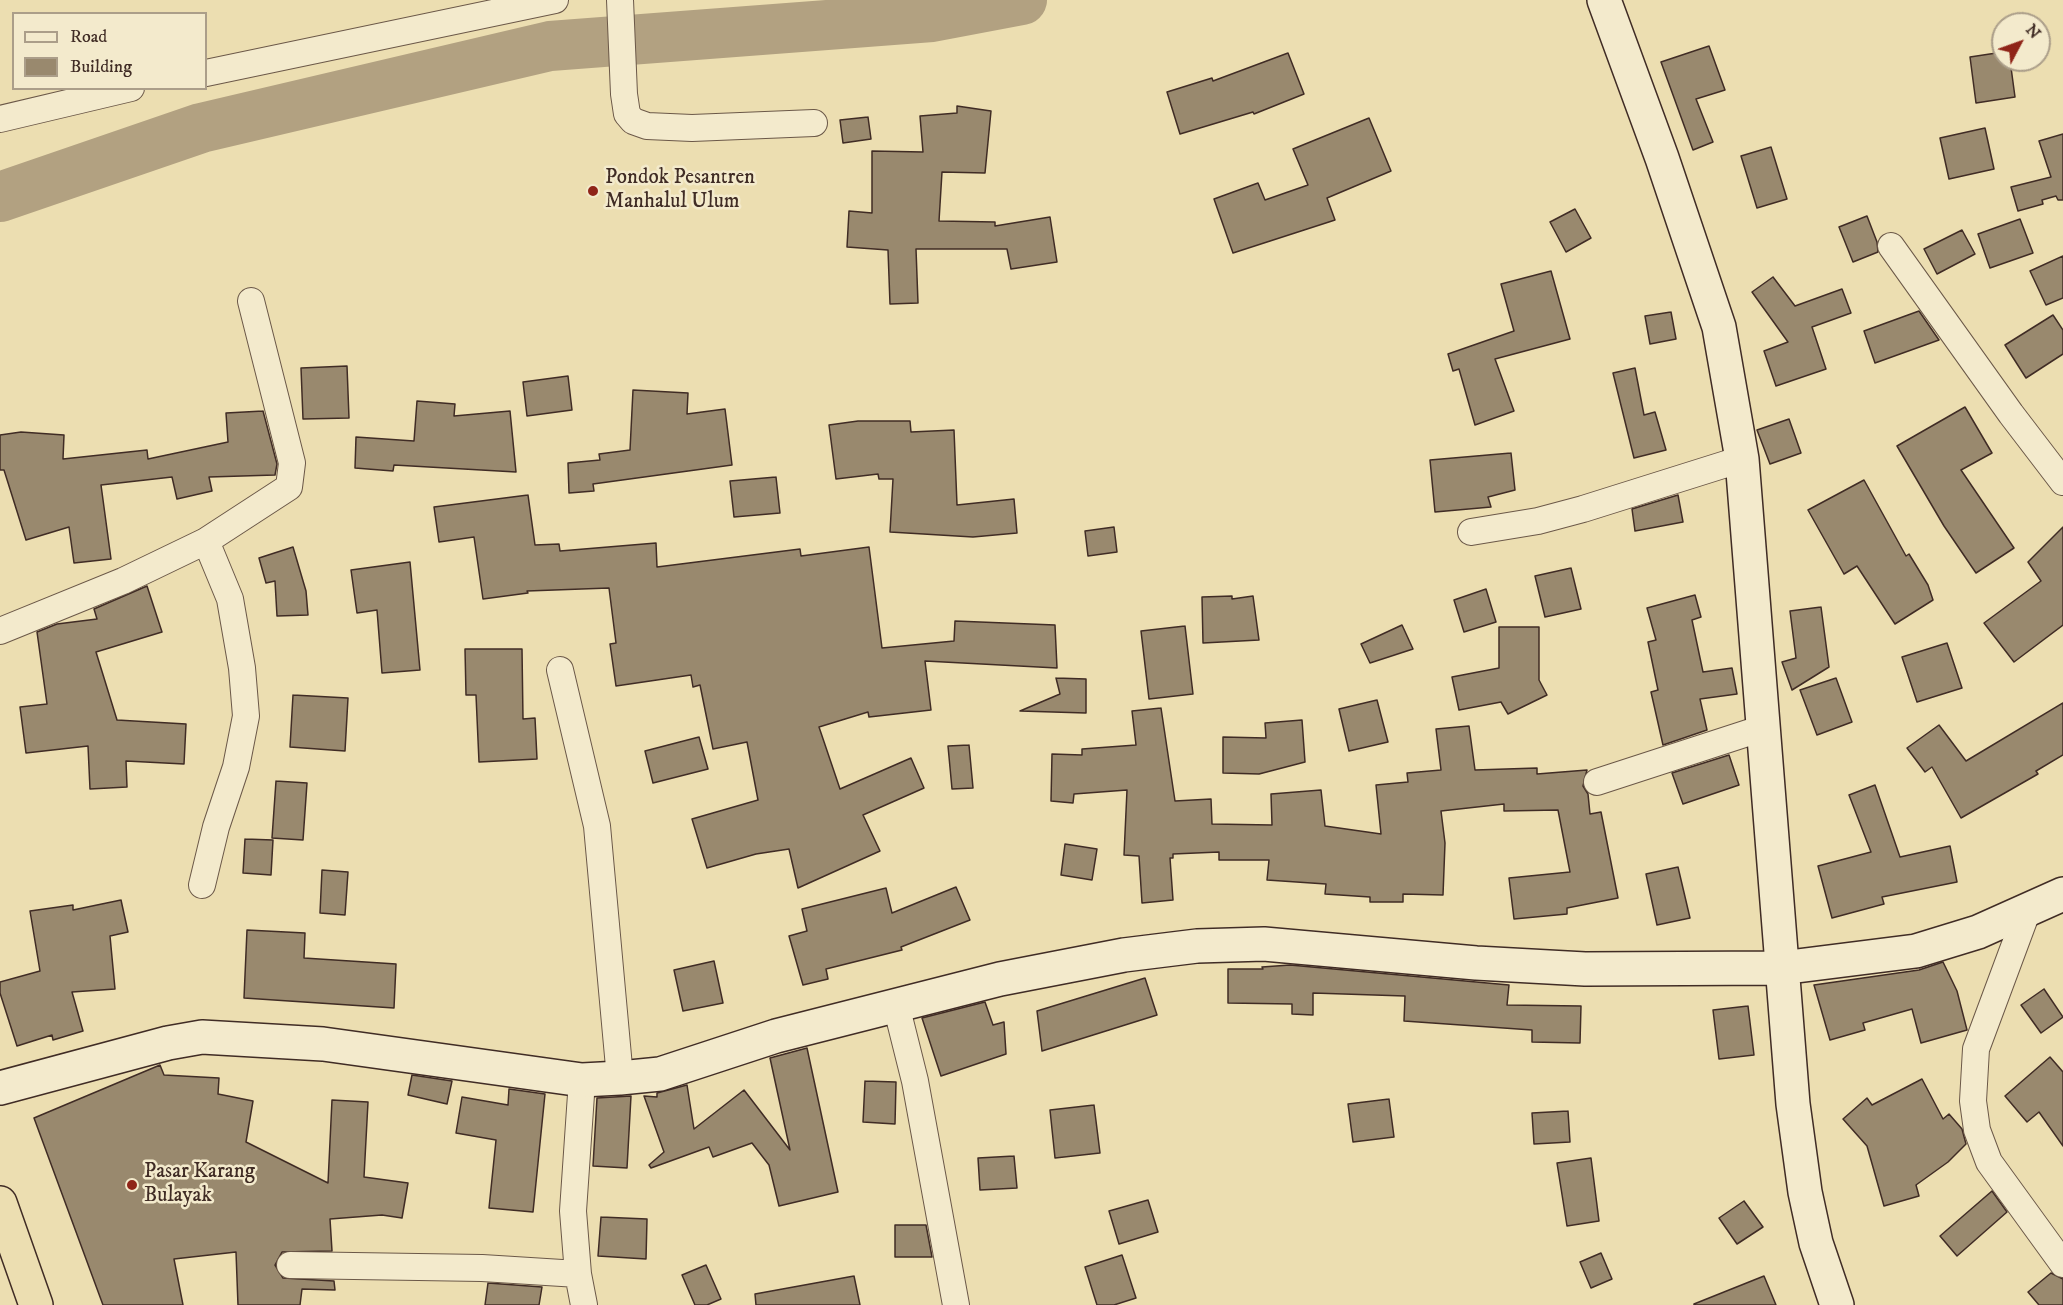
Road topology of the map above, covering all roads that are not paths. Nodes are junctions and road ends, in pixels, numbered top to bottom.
1 (555, 0) edge
2 (620, 0) edge
3 (1604, 0) edge
4 (525, 3) edge
5 (207, 73) edge
6 (123, 90) edge
7 (0, 119) edge
8 (814, 123) dead end
9 (1891, 246) dead end
10 (251, 301) dead end
11 (1742, 459) junction
12 (2063, 482) edge
13 (1471, 532) dead end
14 (206, 541) junction
15 (0, 631) edge
16 (560, 670) dead end
17 (1762, 728) junction
18 (1597, 782) dead end
19 (202, 885) dead end
20 (2063, 894) edge
21 (2027, 912) junction
22 (1781, 968) junction
23 (896, 1005) junction
24 (620, 1078) junction
25 (582, 1080) junction
26 (0, 1088) edge
27 (0, 1203) edge
28 (0, 1258) edge
29 (2063, 1264) edge
30 (290, 1265) dead end
31 (578, 1274) junction
32 (16, 1305) edge
33 (36, 1305) edge
34 (584, 1305) edge
35 (956, 1305) edge
36 (1837, 1305) edge

1 - 4 street
2 - 8 street
3 - 11 street
4 - 5 street
6 - 7 street
9 - 12 street
10 - 14 street
11 - 13 street
11 - 17 street
14 - 15 street
14 - 19 street
16 - 24 street
17 - 18 street
17 - 22 street
20 - 21 street
21 - 22 street
21 - 29 street
22 - 23 street
22 - 36 street
23 - 24 street
23 - 35 street
24 - 25 street
25 - 26 street
25 - 31 street
27 - 33 highway
28 - 32 highway
30 - 31 street
31 - 34 street

